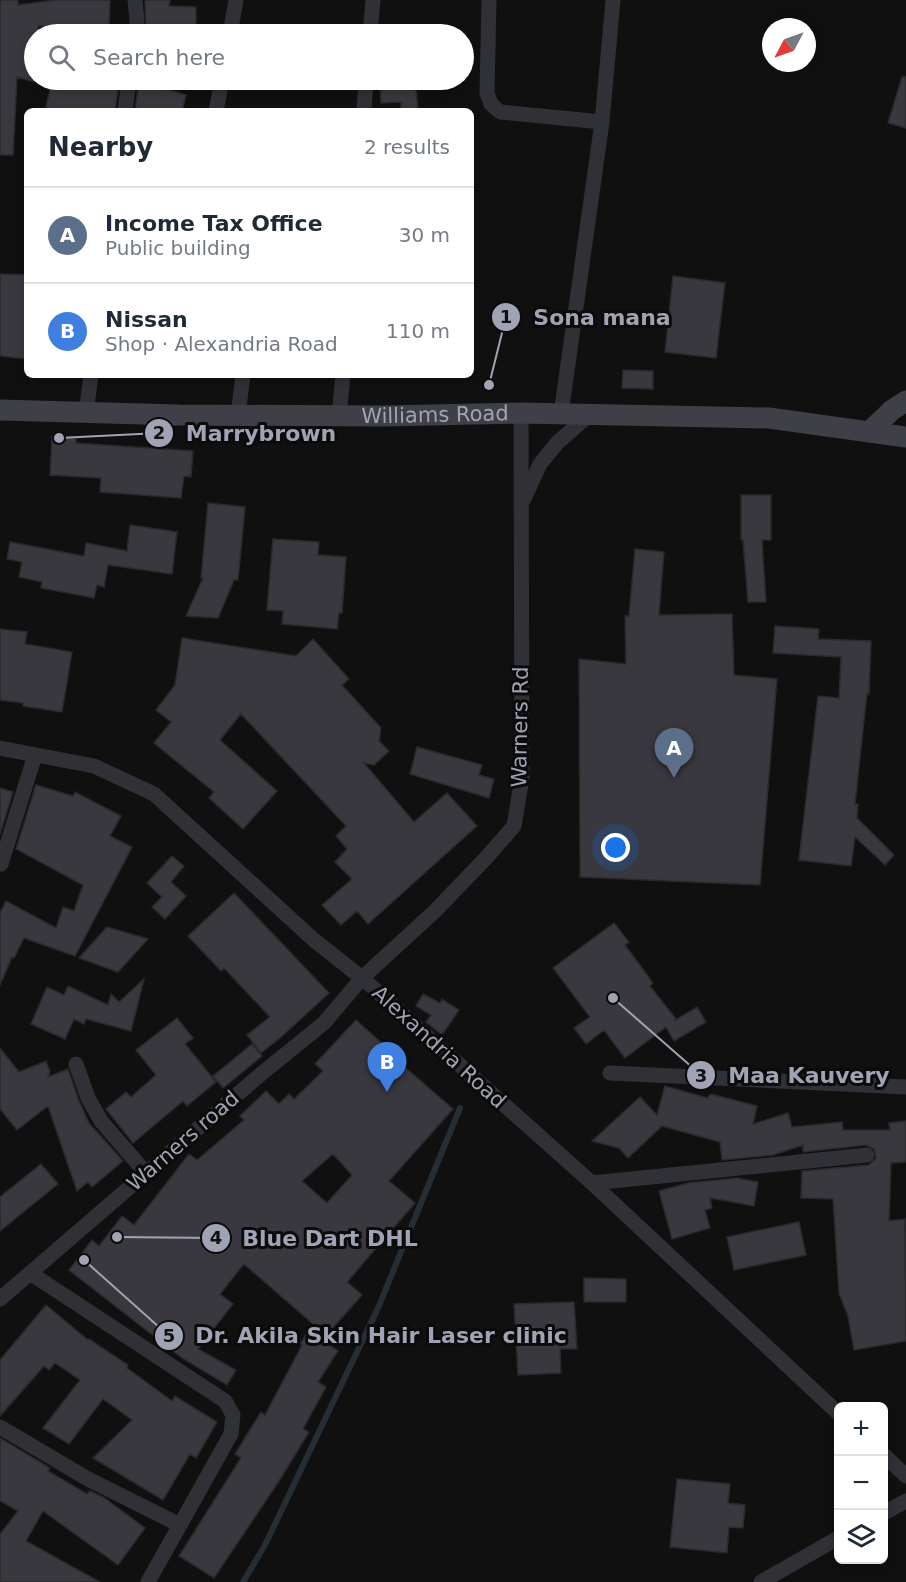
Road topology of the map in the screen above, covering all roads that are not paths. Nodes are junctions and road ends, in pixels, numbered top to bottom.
1 (135, 0) edge
2 (237, 0) edge
3 (373, 0) edge
4 (489, 0) edge
5 (613, 0) edge
6 (137, 24) edge
7 (232, 24) edge
8 (371, 24) edge
9 (128, 90) edge
10 (220, 90) edge
11 (365, 90) edge
12 (125, 108) edge
13 (217, 108) edge
14 (364, 108) edge
15 (602, 122) junction
16 (90, 378) edge
17 (243, 378) edge
18 (343, 378) edge
19 (906, 401) edge
20 (0, 410) edge
21 (86, 413) junction
22 (522, 413) junction
23 (561, 414) junction
24 (238, 415) junction
25 (589, 415) junction
26 (339, 416) junction
27 (869, 432) junction
28 (906, 437) edge
29 (521, 504) junction
30 (0, 748) edge
31 (35, 755) junction
32 (1, 864) edge
33 (362, 978) junction
34 (76, 1064) dead end
35 (610, 1073) dead end
36 (906, 1087) edge
37 (867, 1155) dead end
38 (146, 1173) junction
39 (592, 1183) junction
40 (30, 1273) junction
41 (0, 1299) edge
42 (834, 1409) edge
43 (0, 1427) edge
44 (885, 1456) edge
45 (906, 1476) edge
46 (906, 1501) edge
47 (888, 1512) edge
48 (180, 1525) junction
49 (834, 1540) edge
50 (148, 1582) edge
51 (762, 1582) edge

1 - 6 street
2 - 7 street
3 - 8 street
4 - 15 street
5 - 15 street
9 - 12 street
10 - 13 street
11 - 14 street
15 - 23 street
16 - 21 street
17 - 24 street
18 - 26 street
19 - 27 street
20 - 21 street, Williams Road
21 - 24 street, Williams Road
22 - 23 street, Williams Road
22 - 26 street, Williams Road
22 - 29 street, Warners Rd
23 - 25 street, Williams Road
24 - 26 street, Williams Road
25 - 27 street, Williams Road
25 - 29 street
27 - 28 street, Williams Road
29 - 33 street, Warners Rd
30 - 31 street, Alexandria Road
31 - 32 street
31 - 33 street, Alexandria Road
33 - 38 street, Warners road
33 - 39 street, Alexandria Road
34 - 38 street
35 - 36 street
37 - 39 street
38 - 40 street, Warners road
39 - 42 street, Alexandria Road
40 - 41 street, Warners road
40 - 48 street
43 - 48 street
44 - 45 street
46 - 47 street
48 - 50 street
49 - 51 street

